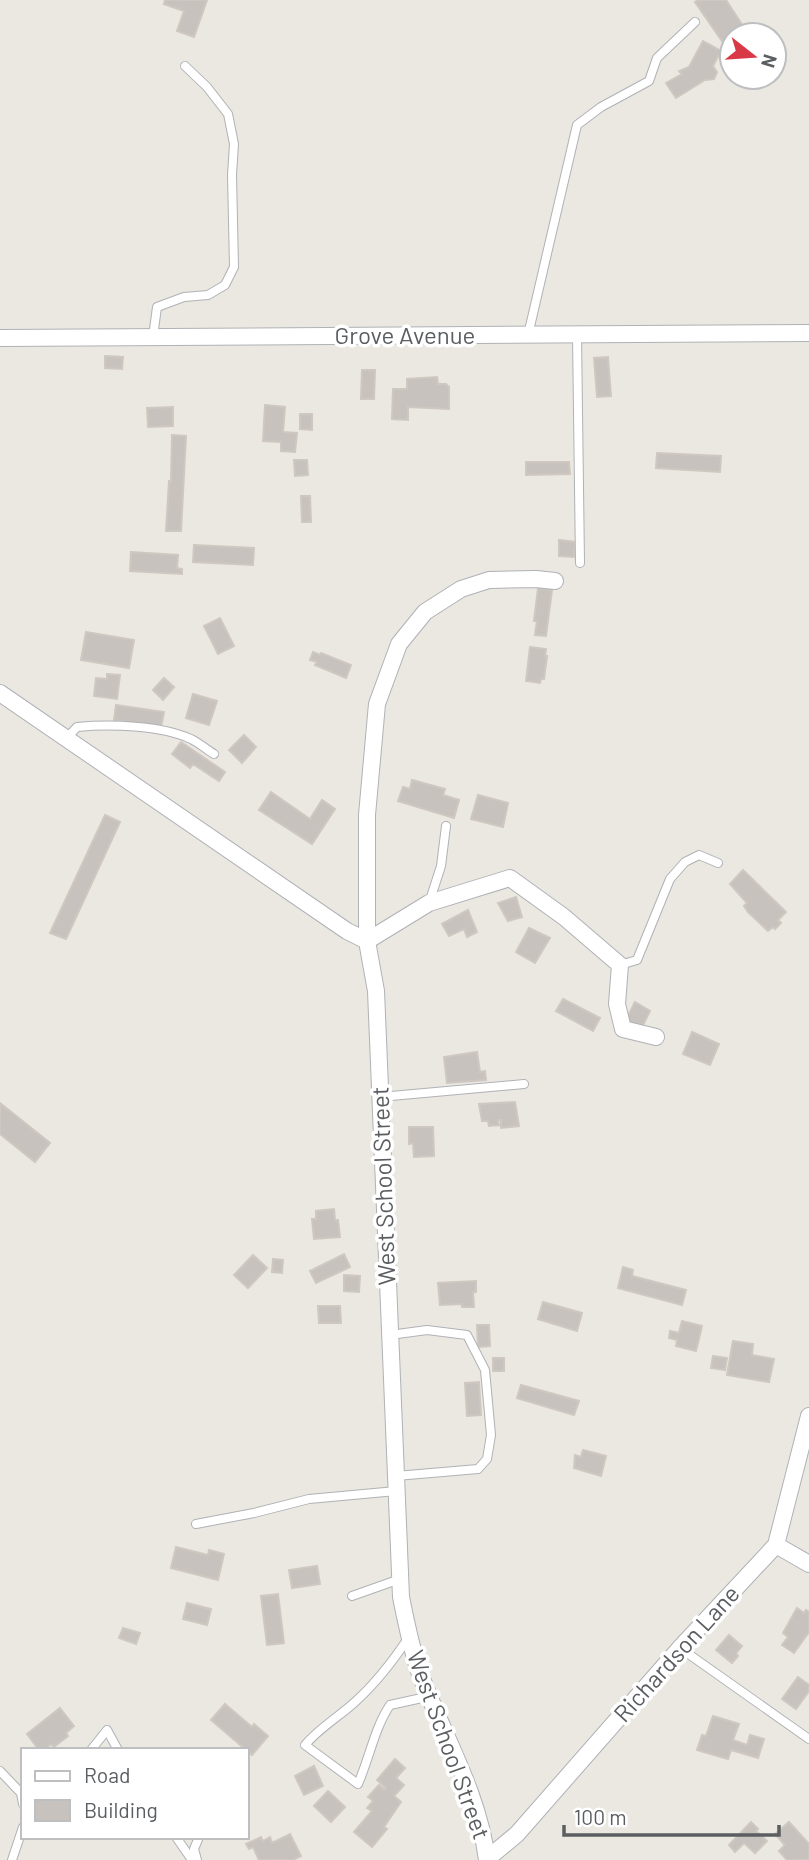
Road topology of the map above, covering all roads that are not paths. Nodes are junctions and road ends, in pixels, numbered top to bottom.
1 (695, 22) dead end
2 (186, 66) dead end
3 (809, 333) edge
4 (528, 335) junction
5 (577, 335) junction
6 (153, 337) junction
7 (0, 338) edge
8 (580, 563) dead end
9 (555, 581) dead end
10 (0, 693) edge
11 (66, 739) junction
12 (214, 754) dead end
13 (446, 826) dead end
14 (718, 863) dead end
15 (429, 903) junction
16 (367, 941) junction
17 (620, 965) junction
18 (656, 1037) dead end
19 (524, 1084) dead end
20 (380, 1097) junction
21 (390, 1335) junction
22 (809, 1416) edge
23 (396, 1483) junction
24 (196, 1524) dead end
25 (776, 1545) junction
26 (809, 1564) edge
27 (400, 1579) junction
28 (352, 1596) dead end
29 (409, 1637) junction
30 (680, 1648) junction
31 (430, 1696) junction
32 (809, 1739) edge
33 (93, 1748) edge
34 (117, 1748) edge
35 (0, 1770) edge
36 (21, 1793) edge
37 (21, 1833) edge
38 (178, 1839) edge
39 (198, 1839) edge
40 (12, 1860) edge
41 (195, 1860) edge
42 (487, 1860) edge

1 - 4 lane
2 - 6 lane
3 - 5 street, Grove Avenue
4 - 5 street, Grove Avenue
4 - 6 street, Grove Avenue
5 - 8 lane
6 - 7 street, Grove Avenue
9 - 16 street, West School Street
10 - 11 street
11 - 12 lane
11 - 16 street
13 - 15 lane
14 - 17 lane
15 - 16 street
15 - 17 street
16 - 20 street, West School Street
17 - 18 street
19 - 20 lane
20 - 21 street, West School Street
21 - 23 street, West School Street
21 - 23 lane
22 - 25 street, Richardson Lane
23 - 24 lane
23 - 27 street, West School Street
25 - 26 street
25 - 30 street, Richardson Lane
27 - 28 lane
27 - 29 street, West School Street
29 - 31 street, West School Street
29 - 31 lane
30 - 32 lane
30 - 42 street, Richardson Lane
31 - 42 street, West School Street
33 - 34 lane
35 - 36 lane
37 - 40 lane
38 - 41 lane
39 - 41 lane

